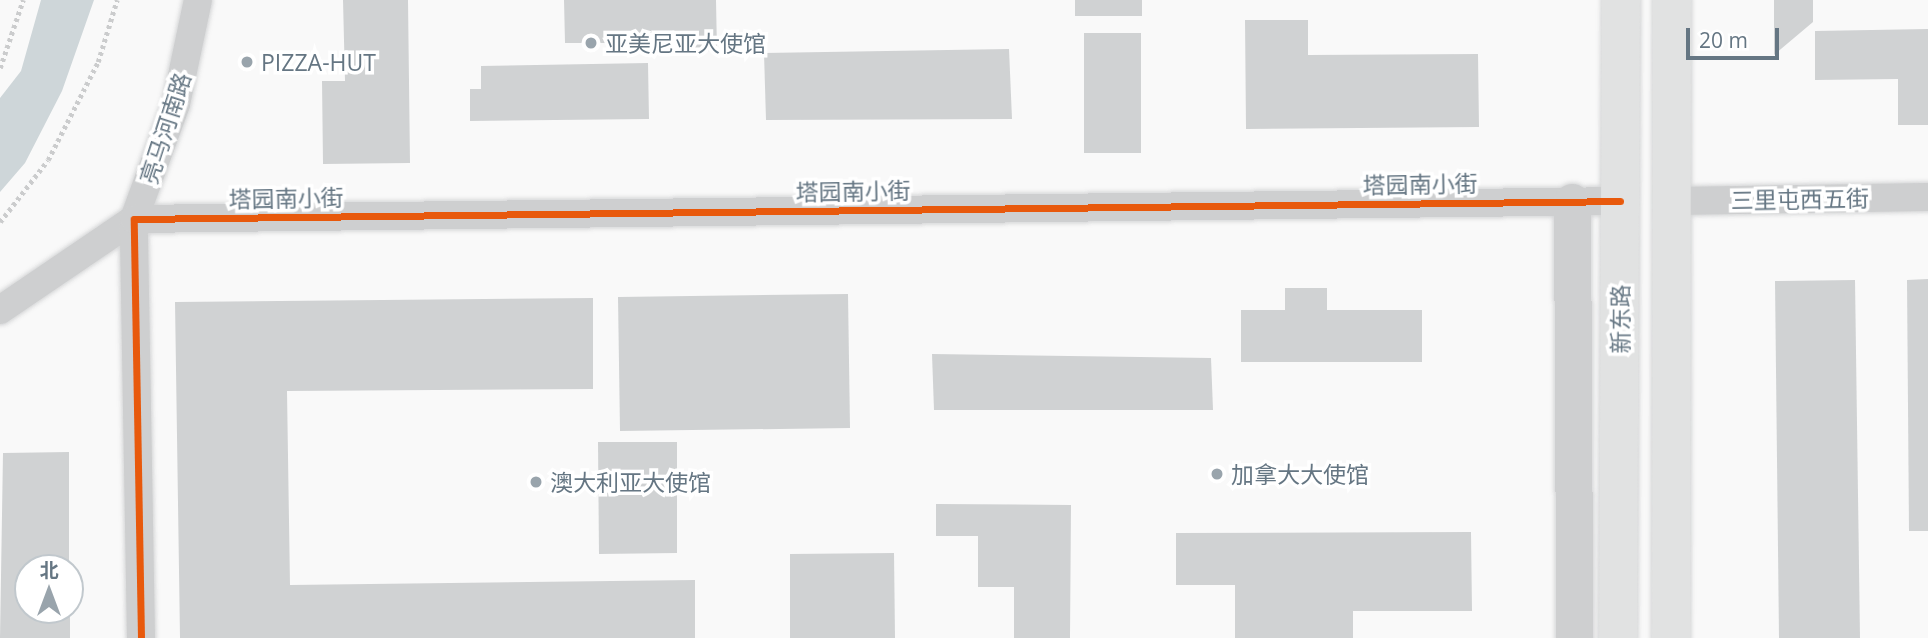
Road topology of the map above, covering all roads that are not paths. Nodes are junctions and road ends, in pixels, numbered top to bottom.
1 (198, 0) edge
2 (1621, 0) edge
3 (1672, 0) edge
4 (1928, 197) edge
5 (1620, 201) junction
6 (1672, 201) junction
7 (1572, 202) junction
8 (134, 219) junction
9 (0, 310) edge
10 (141, 638) edge
11 (1574, 638) edge
12 (1619, 638) edge
13 (1671, 638) edge

1 - 8 street, 亮马河南路
2 - 5 main road, 新东路
3 - 6 main road
4 - 6 street, 三里屯西五街
5 - 7 street, 塔园南小街
5 - 12 main road, 新东路
6 - 13 main road
7 - 8 street, 塔园南小街
7 - 11 street, 新东路
8 - 9 street
8 - 10 street

